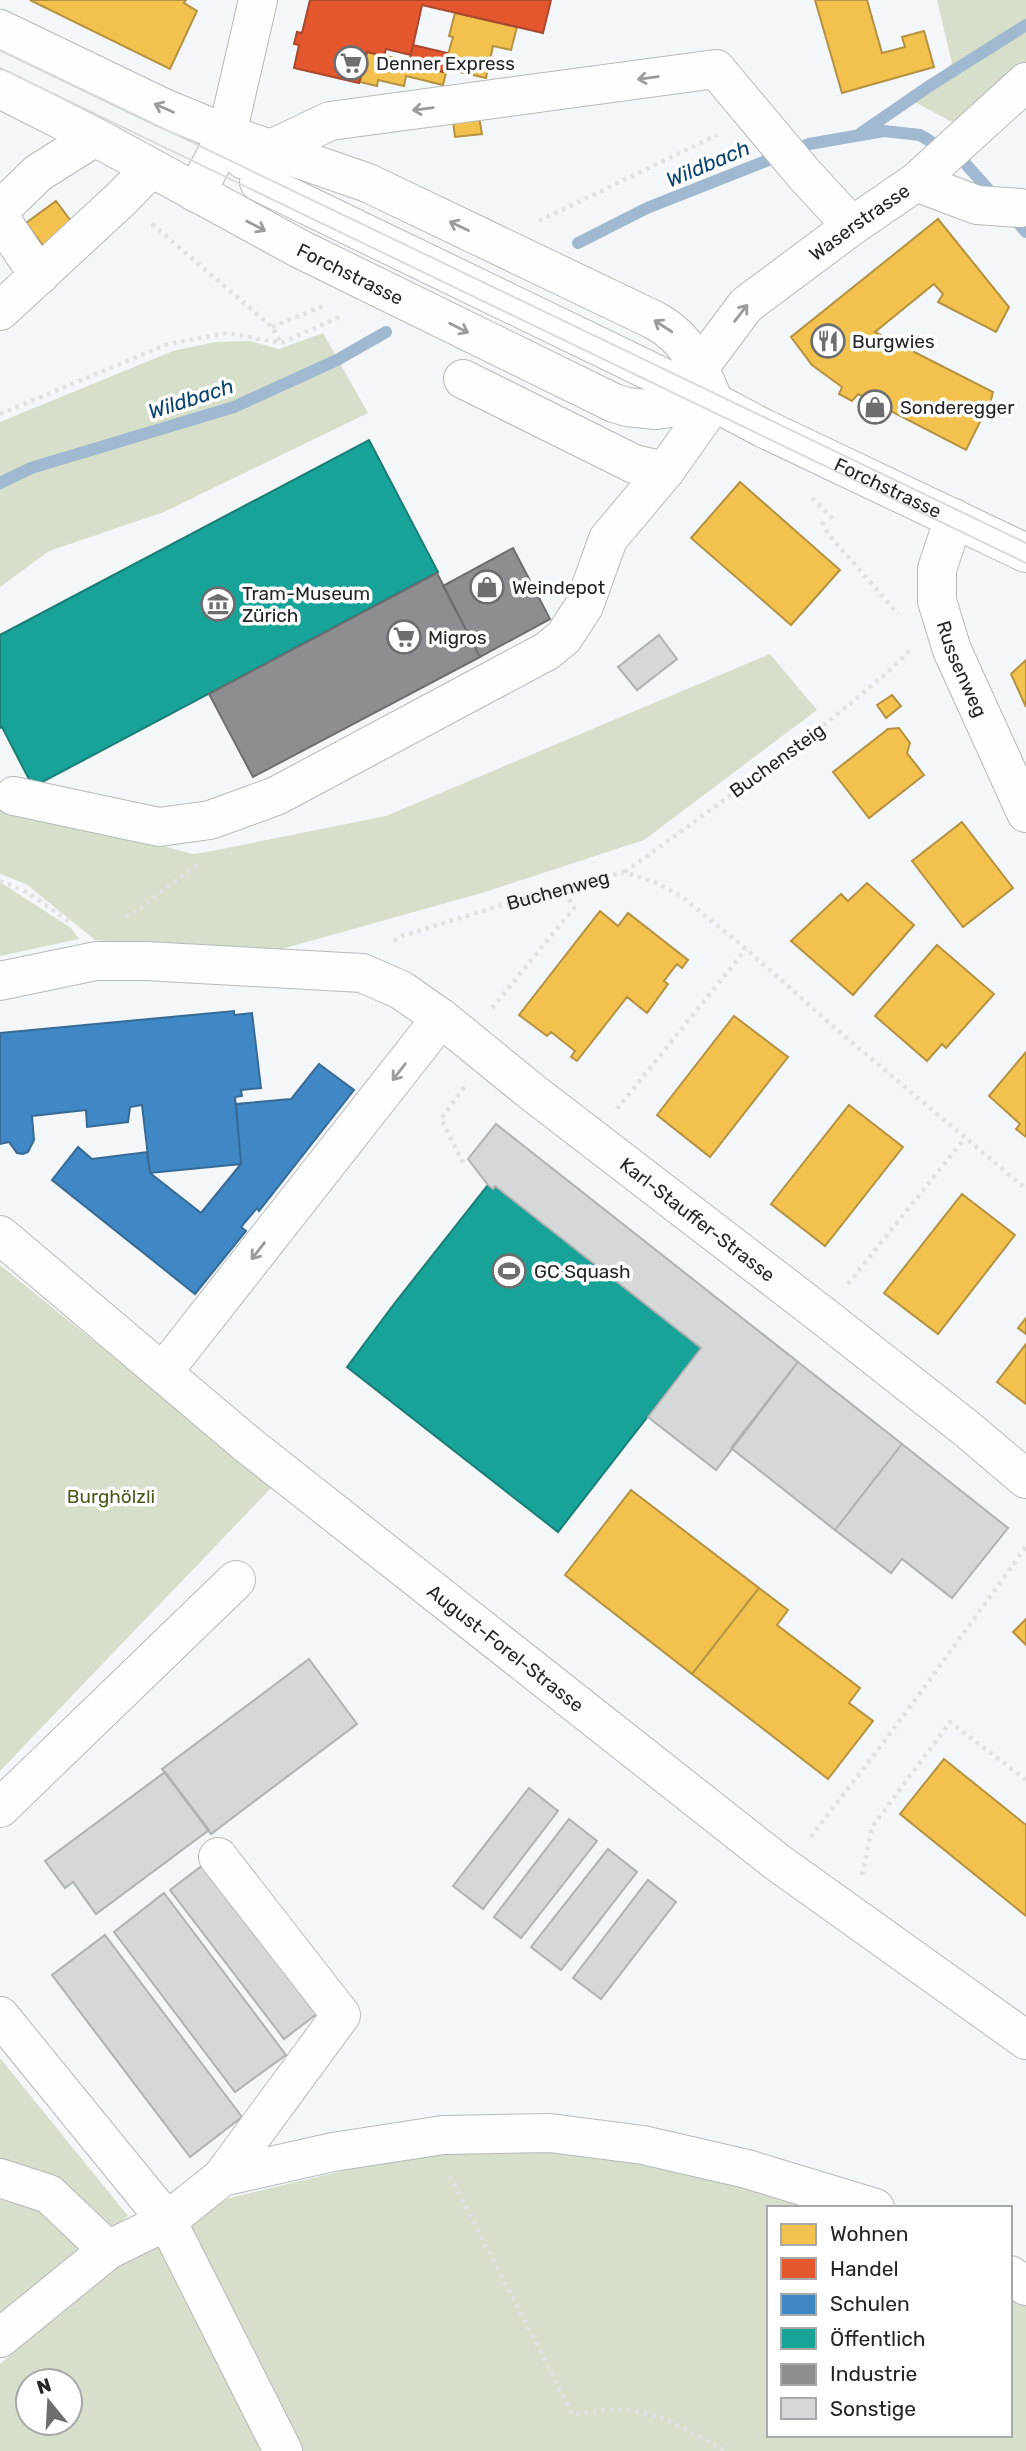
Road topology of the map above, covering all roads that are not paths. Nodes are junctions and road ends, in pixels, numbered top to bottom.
1 (258, 0) edge
2 (0, 29) edge
3 (1026, 82) edge
4 (0, 89) edge
5 (227, 134) junction
6 (95, 136) junction
7 (264, 166) junction
8 (150, 168) junction
9 (925, 175) junction
10 (196, 193) junction
11 (1020, 208) dead end
12 (0, 209) edge
13 (0, 218) edge
14 (852, 226) junction
15 (39, 276) junction
16 (0, 311) edge
17 (463, 379) dead end
18 (707, 385) junction
19 (665, 471) junction
20 (954, 518) junction
21 (1026, 553) edge
22 (14, 796) dead end
23 (1026, 813) edge
24 (0, 981) edge
25 (441, 1018) junction
26 (0, 1235) edge
27 (163, 1372) junction
28 (1026, 1479) edge
29 (236, 1580) dead end
30 (0, 1808) edge
31 (218, 1857) dead end
32 (0, 2016) edge
33 (1026, 2040) edge
34 (222, 2177) junction
35 (0, 2178) edge
36 (868, 2206) edge
37 (167, 2221) junction
38 (108, 2250) junction
39 (0, 2337) edge
40 (283, 2451) edge

1 - 5 street
5 -> 2 street, Forchstrasse
3 - 9 street, Waserstrasse
4 - 6 street, Forchstrasse
5 - 7 street, Forchstrasse
5 - 10 street
6 - 8 street, Forchstrasse
6 - 12 street
7 - 10 street
14 -> 7 street
7 - 18 street, Forchstrasse
8 - 10 street, Forchstrasse
8 - 15 street
9 - 11 street
9 - 14 street, Waserstrasse
10 -> 18 street, Forchstrasse
13 - 15 street
18 -> 14 street, Waserstrasse
15 - 16 street
17 - 19 street
18 - 19 street, Waserstrasse
18 - 20 street, Forchstrasse
19 - 22 street, Waserstrasse
20 - 21 street, Forchstrasse
20 - 23 street, Russenweg
24 - 25 street, Karl-Stauffer-Strasse
25 -> 27 street
25 - 28 street, Karl-Stauffer-Strasse
26 - 27 street, August-Forel-Strasse
27 - 33 street, August-Forel-Strasse
29 - 30 street
31 - 34 street
32 - 37 street
34 - 36 street
34 - 37 street
35 - 38 street
37 - 38 street
37 - 40 street
38 - 39 street

